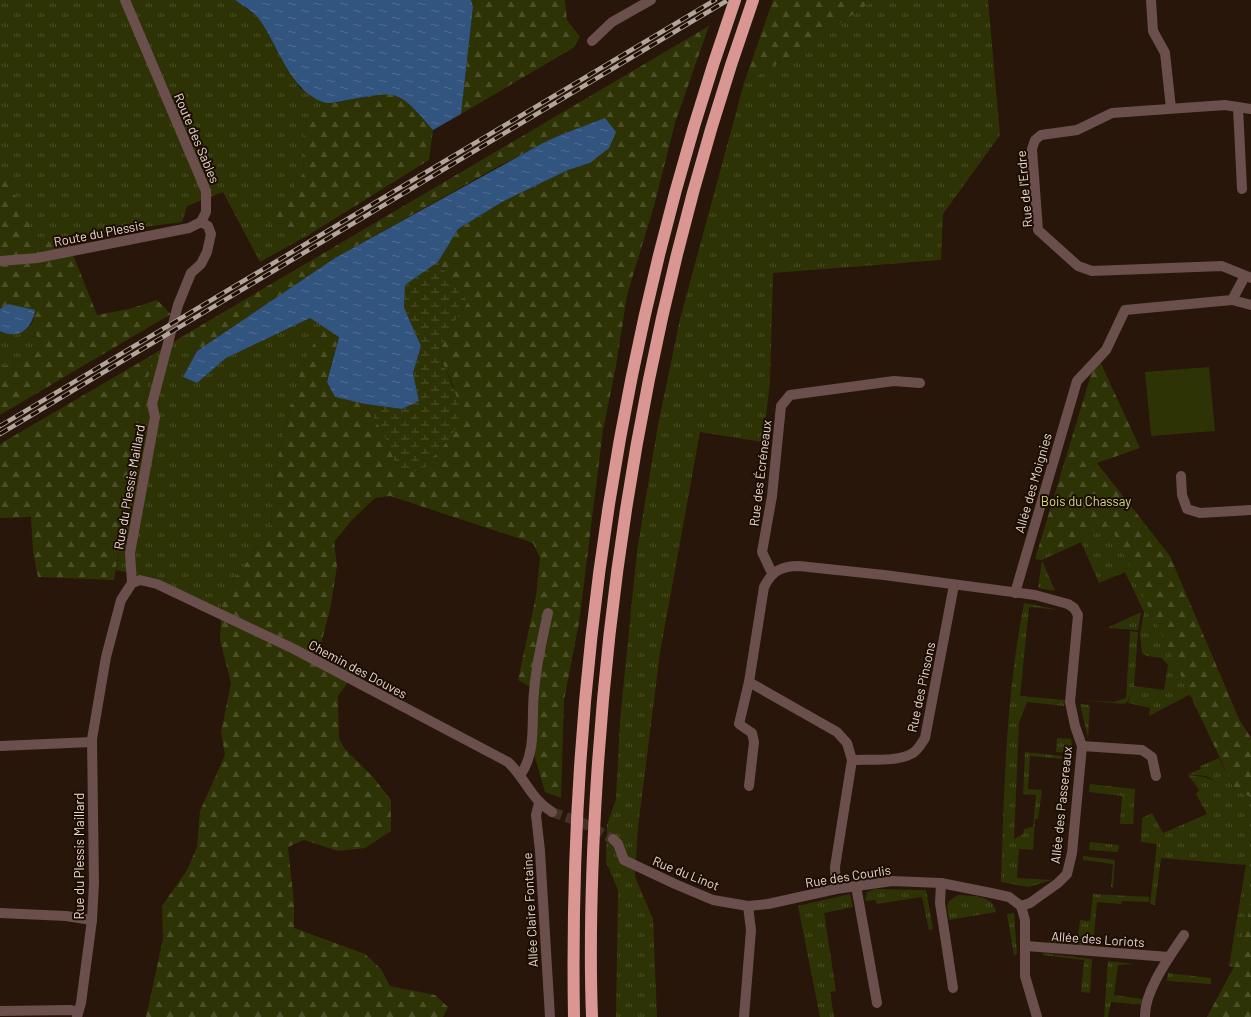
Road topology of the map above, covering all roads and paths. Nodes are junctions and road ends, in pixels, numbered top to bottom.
1 (125, 0) edge
2 (651, 0) edge
3 (734, 0) edge
4 (753, 0) edge
5 (1151, 0) edge
6 (592, 41) dead end
7 (1238, 107) junction
8 (1171, 108) junction
9 (1251, 109) edge
10 (1242, 190) dead end
11 (201, 222) junction
12 (0, 261) edge
13 (1248, 277) edge
14 (1232, 300) junction
15 (1251, 305) edge
16 (920, 383) dead end
17 (1181, 476) dead end
18 (1251, 510) edge
19 (772, 573) junction
20 (132, 583) junction
21 (954, 585) junction
22 (1015, 593) junction
23 (548, 613) dead end
24 (749, 682) junction
25 (92, 742) junction
26 (0, 746) edge
27 (1082, 746) junction
28 (852, 760) junction
29 (521, 774) junction
30 (1156, 776) dead end
31 (749, 786) dead end
32 (539, 803) junction
33 (552, 812) tunnel mouth
34 (613, 839) tunnel mouth
35 (941, 883) junction
36 (856, 886) junction
37 (836, 889) junction
38 (748, 906) junction
39 (1021, 906) junction
40 (0, 913) edge
41 (92, 920) junction
42 (1184, 934) dead end
43 (1026, 946) junction
44 (1169, 957) junction
45 (953, 988) dead end
46 (877, 1003) dead end
47 (0, 1011) edge
48 (77, 1014) edge
49 (550, 1017) edge
50 (574, 1017) edge
51 (592, 1017) edge
52 (744, 1017) edge
53 (1037, 1017) edge
54 (1144, 1017) edge

1 - 11 street, Route des Sables
2 - 6 street
3 - 50 highway
4 - 51 highway
5 - 8 street
7 - 8 street, Rue de l'Erdre
7 - 9 street, Rue de l'Erdre
7 - 10 street
8 - 13 street, Rue de l'Erdre
11 - 12 street, Route du Plessis
11 - 20 street, Rue du Plessis Maillard
13 - 14 street
14 - 15 street
14 - 22 street, Allée des Moignies
16 - 19 street, Rue des Écréneaux
17 - 18 street
19 - 21 street
19 - 24 street
20 - 25 street, Rue du Plessis Maillard
20 - 29 street, Chemin des Douves
21 - 22 street
21 - 28 street, Rue des Pinsons
22 - 27 street, Allée des Passereaux
23 - 29 street
24 - 28 street
24 - 31 street
25 - 26 street
25 - 41 street, Rue du Plessis Maillard
27 - 30 street
27 - 39 street, Allée des Passereaux
28 - 37 street
29 - 32 street, Chemin des Douves
32 - 33 street, Chemin des Douves
32 - 49 street, Allée Claire Fontaine
34 - 38 street, Rue du Linot
35 - 36 street, Rue des Courlis
35 - 39 street, Rue des Courlis
35 - 45 street
36 - 37 street, Rue des Courlis
36 - 46 street
37 - 38 street, Rue des Courlis
38 - 52 street
39 - 43 street
40 - 41 street
41 - 48 street, Rue du Plessis Maillard
42 - 44 street
43 - 44 street, Allée des Loriots
43 - 53 street
44 - 54 street
47 - 48 street

